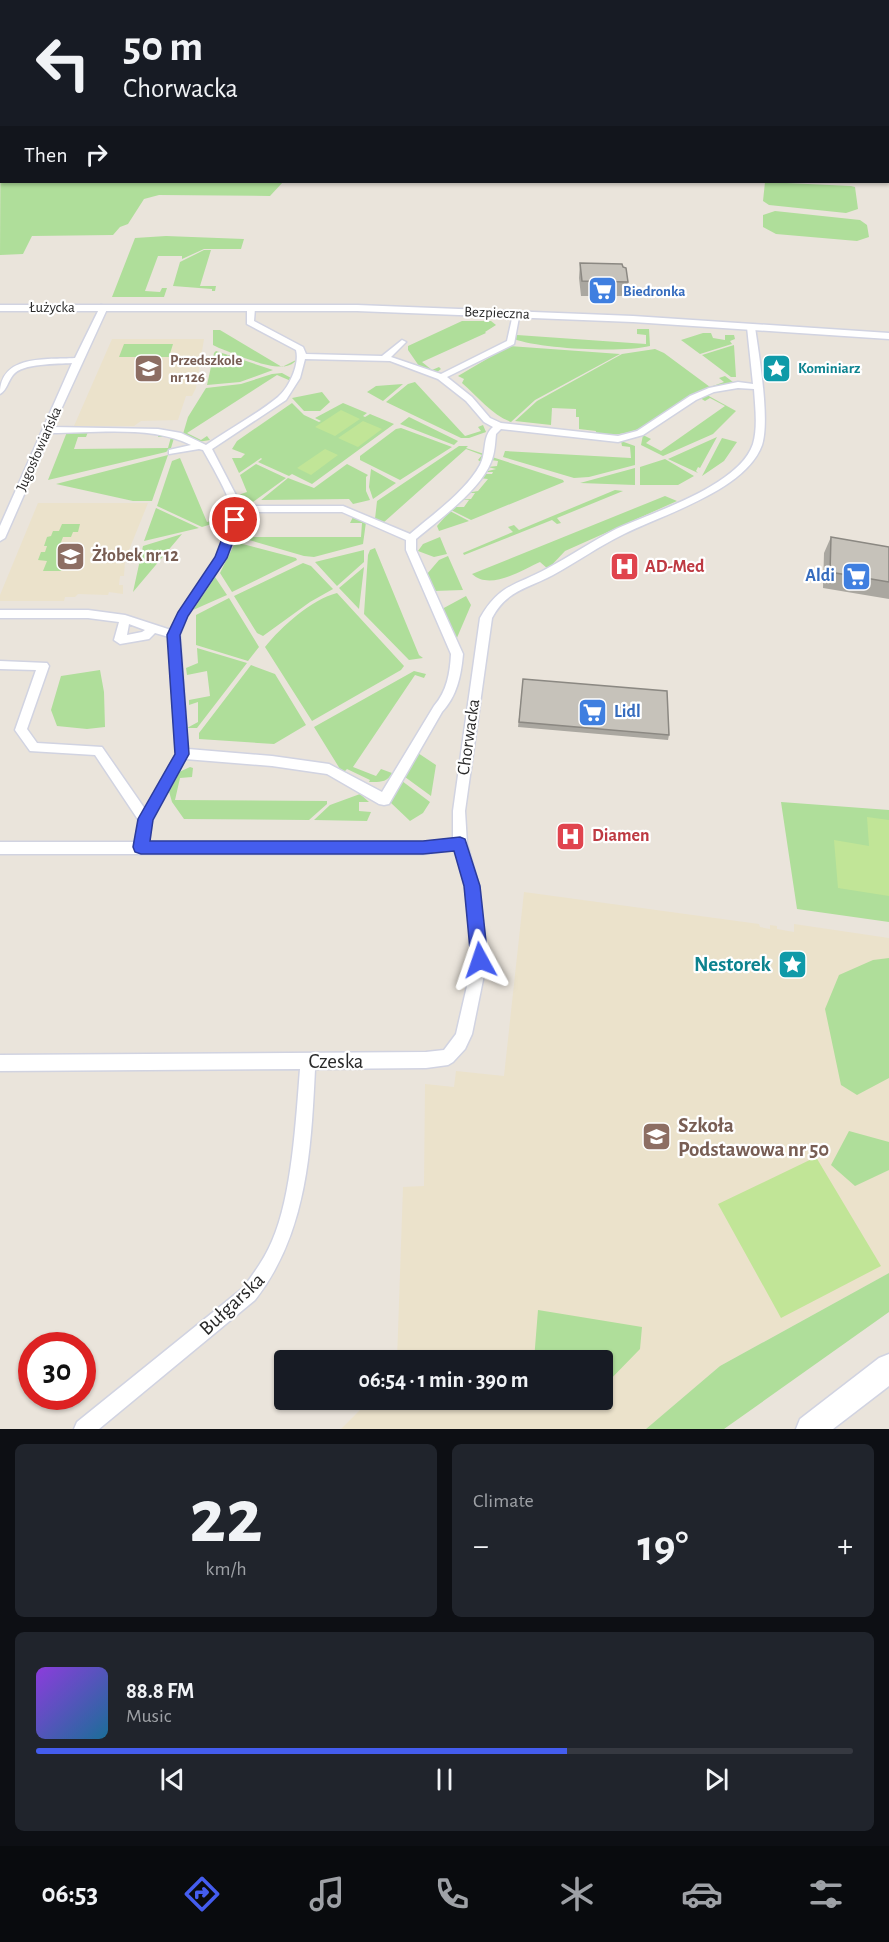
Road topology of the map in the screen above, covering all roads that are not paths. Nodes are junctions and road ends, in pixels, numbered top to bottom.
1 (104, 307) junction
2 (0, 308) edge
3 (251, 308) junction
4 (517, 314) junction
5 (751, 327) junction
6 (889, 336) edge
7 (402, 342) dead end
8 (302, 356) junction
9 (384, 359) junction
10 (78, 360) junction
11 (441, 377) junction
12 (757, 387) junction
13 (0, 391) edge
14 (499, 426) junction
15 (48, 430) junction
16 (203, 447) junction
17 (172, 452) dead end
18 (236, 512) junction
19 (0, 538) edge
20 (411, 538) junction
21 (0, 614) edge
22 (125, 619) junction
23 (152, 629) junction
24 (174, 635) junction
25 (0, 665) edge
26 (182, 754) junction
27 (146, 819) junction
28 (460, 844) junction
29 (141, 847) junction
30 (0, 848) edge
31 (308, 1060) junction
32 (0, 1063) edge
33 (889, 1368) edge
34 (84, 1429) edge
35 (810, 1429) edge

1 - 2 street, Łużycka
1 - 3 street, Bezpieczna
1 - 10 street, Jugosłowiańska
3 - 4 street, Bezpieczna
3 - 8 street
4 - 5 street, Bezpieczna
4 - 11 street
5 - 6 street, Bezpieczna
5 - 12 street, Chorwacka
7 - 9 street
8 - 9 street
8 - 16 street
9 - 11 street
10 - 13 street
10 - 15 street, Jugosłowiańska
11 - 14 street
12 - 14 street
12 - 28 street, Chorwacka
14 - 20 street
15 - 16 street
15 - 19 street, Jugosłowiańska
16 - 17 street
16 - 18 street
18 - 20 street
18 - 24 street
20 - 26 street
21 - 22 street
22 - 23 street
22 - 23 street
23 - 24 street
24 - 26 street
25 - 27 street
26 - 27 street
27 - 29 street
28 - 29 street
28 - 31 street, Czeska
29 - 30 street
31 - 32 street, Czeska
31 - 34 street, Bułgarska
33 - 35 main road

